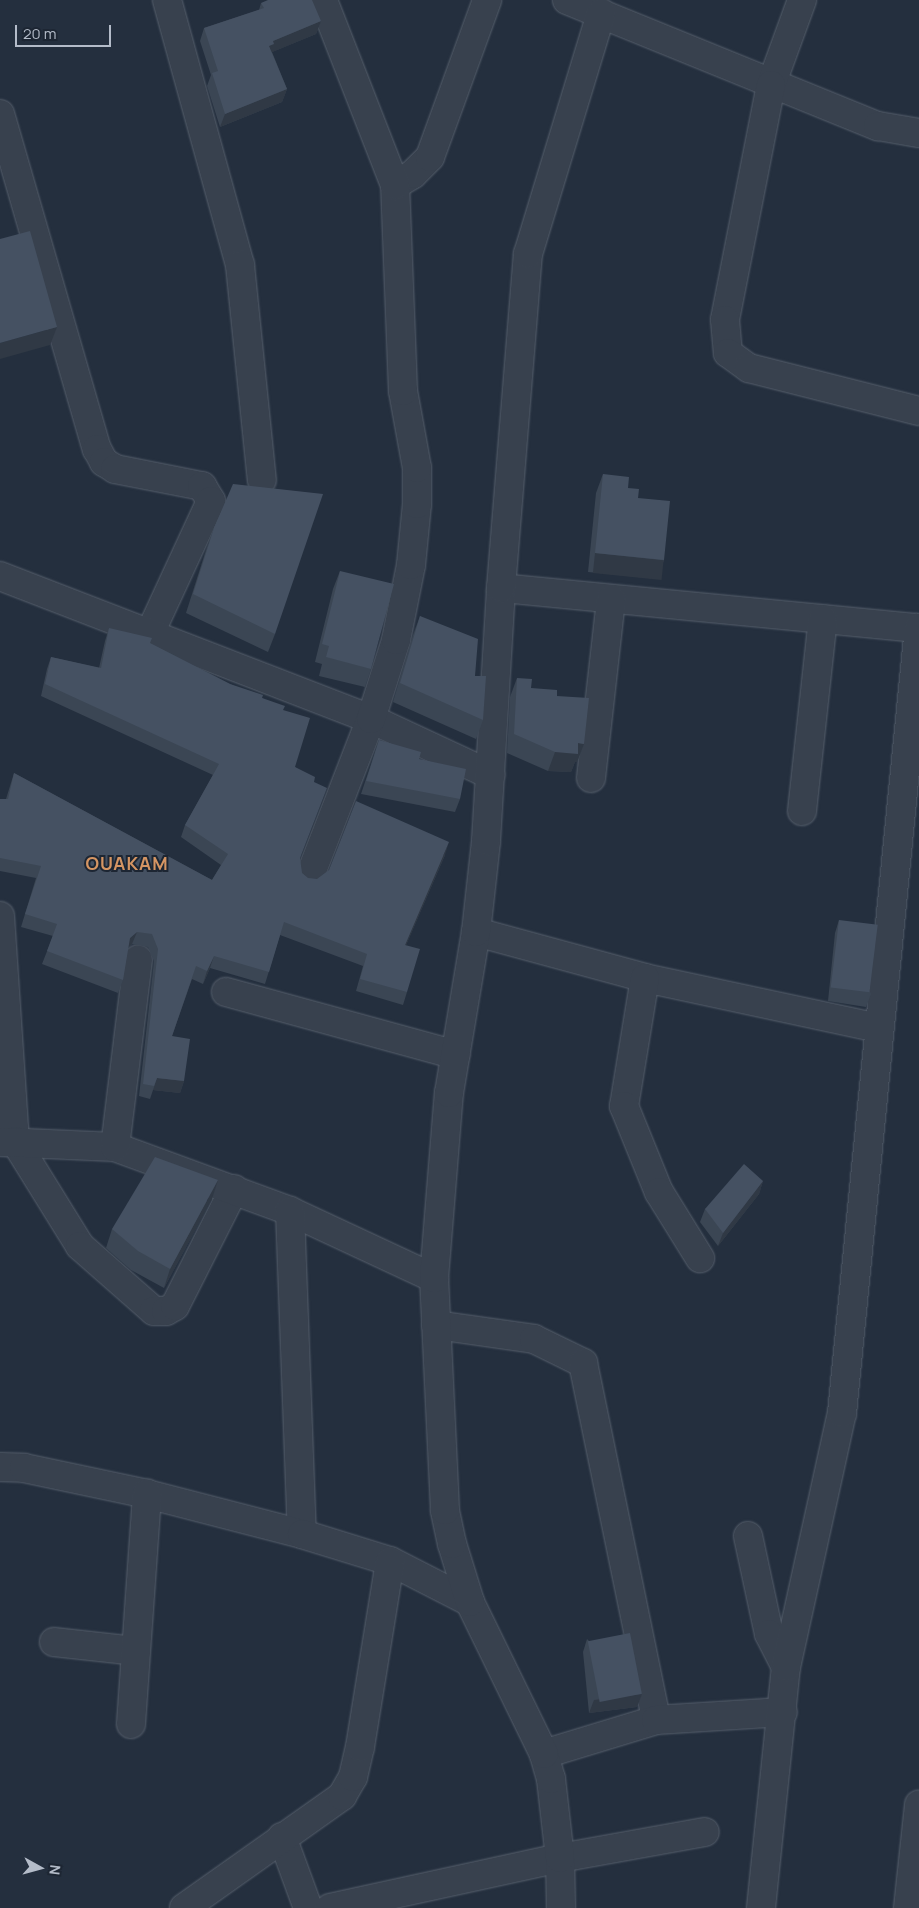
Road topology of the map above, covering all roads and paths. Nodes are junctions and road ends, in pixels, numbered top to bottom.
1 (167, 0) edge
2 (323, 0) edge
3 (487, 0) edge
4 (568, 0) edge
5 (802, 0) edge
6 (601, 13) junction
7 (771, 85) junction
8 (0, 114) edge
9 (919, 133) edge
10 (395, 185) junction
11 (919, 411) edge
12 (262, 480) dead end
13 (0, 576) edge
14 (501, 588) junction
15 (611, 599) junction
16 (823, 620) junction
17 (919, 628) edge
18 (149, 634) junction
19 (371, 719) junction
20 (491, 775) junction
21 (591, 778) dead end
22 (802, 811) dead end
23 (310, 876) edge
24 (0, 916) edge
25 (476, 932) junction
26 (138, 960) dead end
27 (645, 978) junction
28 (226, 992) dead end
29 (879, 1028) junction
30 (456, 1055) junction
31 (8, 1141) edge
32 (115, 1147) junction
33 (234, 1189) junction
34 (290, 1211) junction
35 (700, 1258) dead end
36 (434, 1278) junction
37 (436, 1326) junction
38 (0, 1467) edge
39 (147, 1494) junction
40 (302, 1534) junction
41 (748, 1536) dead end
42 (390, 1561) junction
43 (470, 1602) junction
44 (54, 1642) dead end
45 (135, 1651) junction
46 (786, 1667) junction
47 (783, 1712) junction
48 (656, 1720) junction
49 (131, 1724) dead end
50 (544, 1754) junction
51 (919, 1805) edge
52 (705, 1832) dead end
53 (282, 1837) junction
54 (560, 1858) junction
55 (184, 1908) edge
56 (308, 1908) edge
57 (330, 1908) edge
58 (561, 1908) edge
59 (761, 1908) edge
60 (908, 1908) edge

1 - 12 street
2 - 10 street
3 - 10 street
4 - 6 street
5 - 7 street
6 - 7 street
6 - 14 street
7 - 9 street
7 - 11 street
8 - 18 street
10 - 19 street
13 - 18 street
14 - 15 street
14 - 20 street
15 - 16 street
15 - 21 street
16 - 17 street
16 - 22 street
17 - 29 street
18 - 19 street
19 - 20 street
19 - 23 street
20 - 25 street
24 - 31 street
25 - 27 street
25 - 30 street
26 - 32 street
27 - 29 street
27 - 35 street
28 - 30 street
29 - 46 street
30 - 36 street
31 - 32 street
31 - 33 street
32 - 33 street
33 - 34 street
34 - 36 street
34 - 40 street
36 - 37 street
37 - 43 street
37 - 48 street
38 - 39 street
39 - 40 street
39 - 45 street
40 - 42 street
41 - 46 street
42 - 43 street
42 - 53 street
43 - 50 street
44 - 45 street
45 - 49 street
46 - 47 street
47 - 48 street
47 - 59 street
48 - 50 street
50 - 54 street
51 - 60 street
52 - 54 street
53 - 55 street
53 - 56 street
54 - 57 street
54 - 58 street

